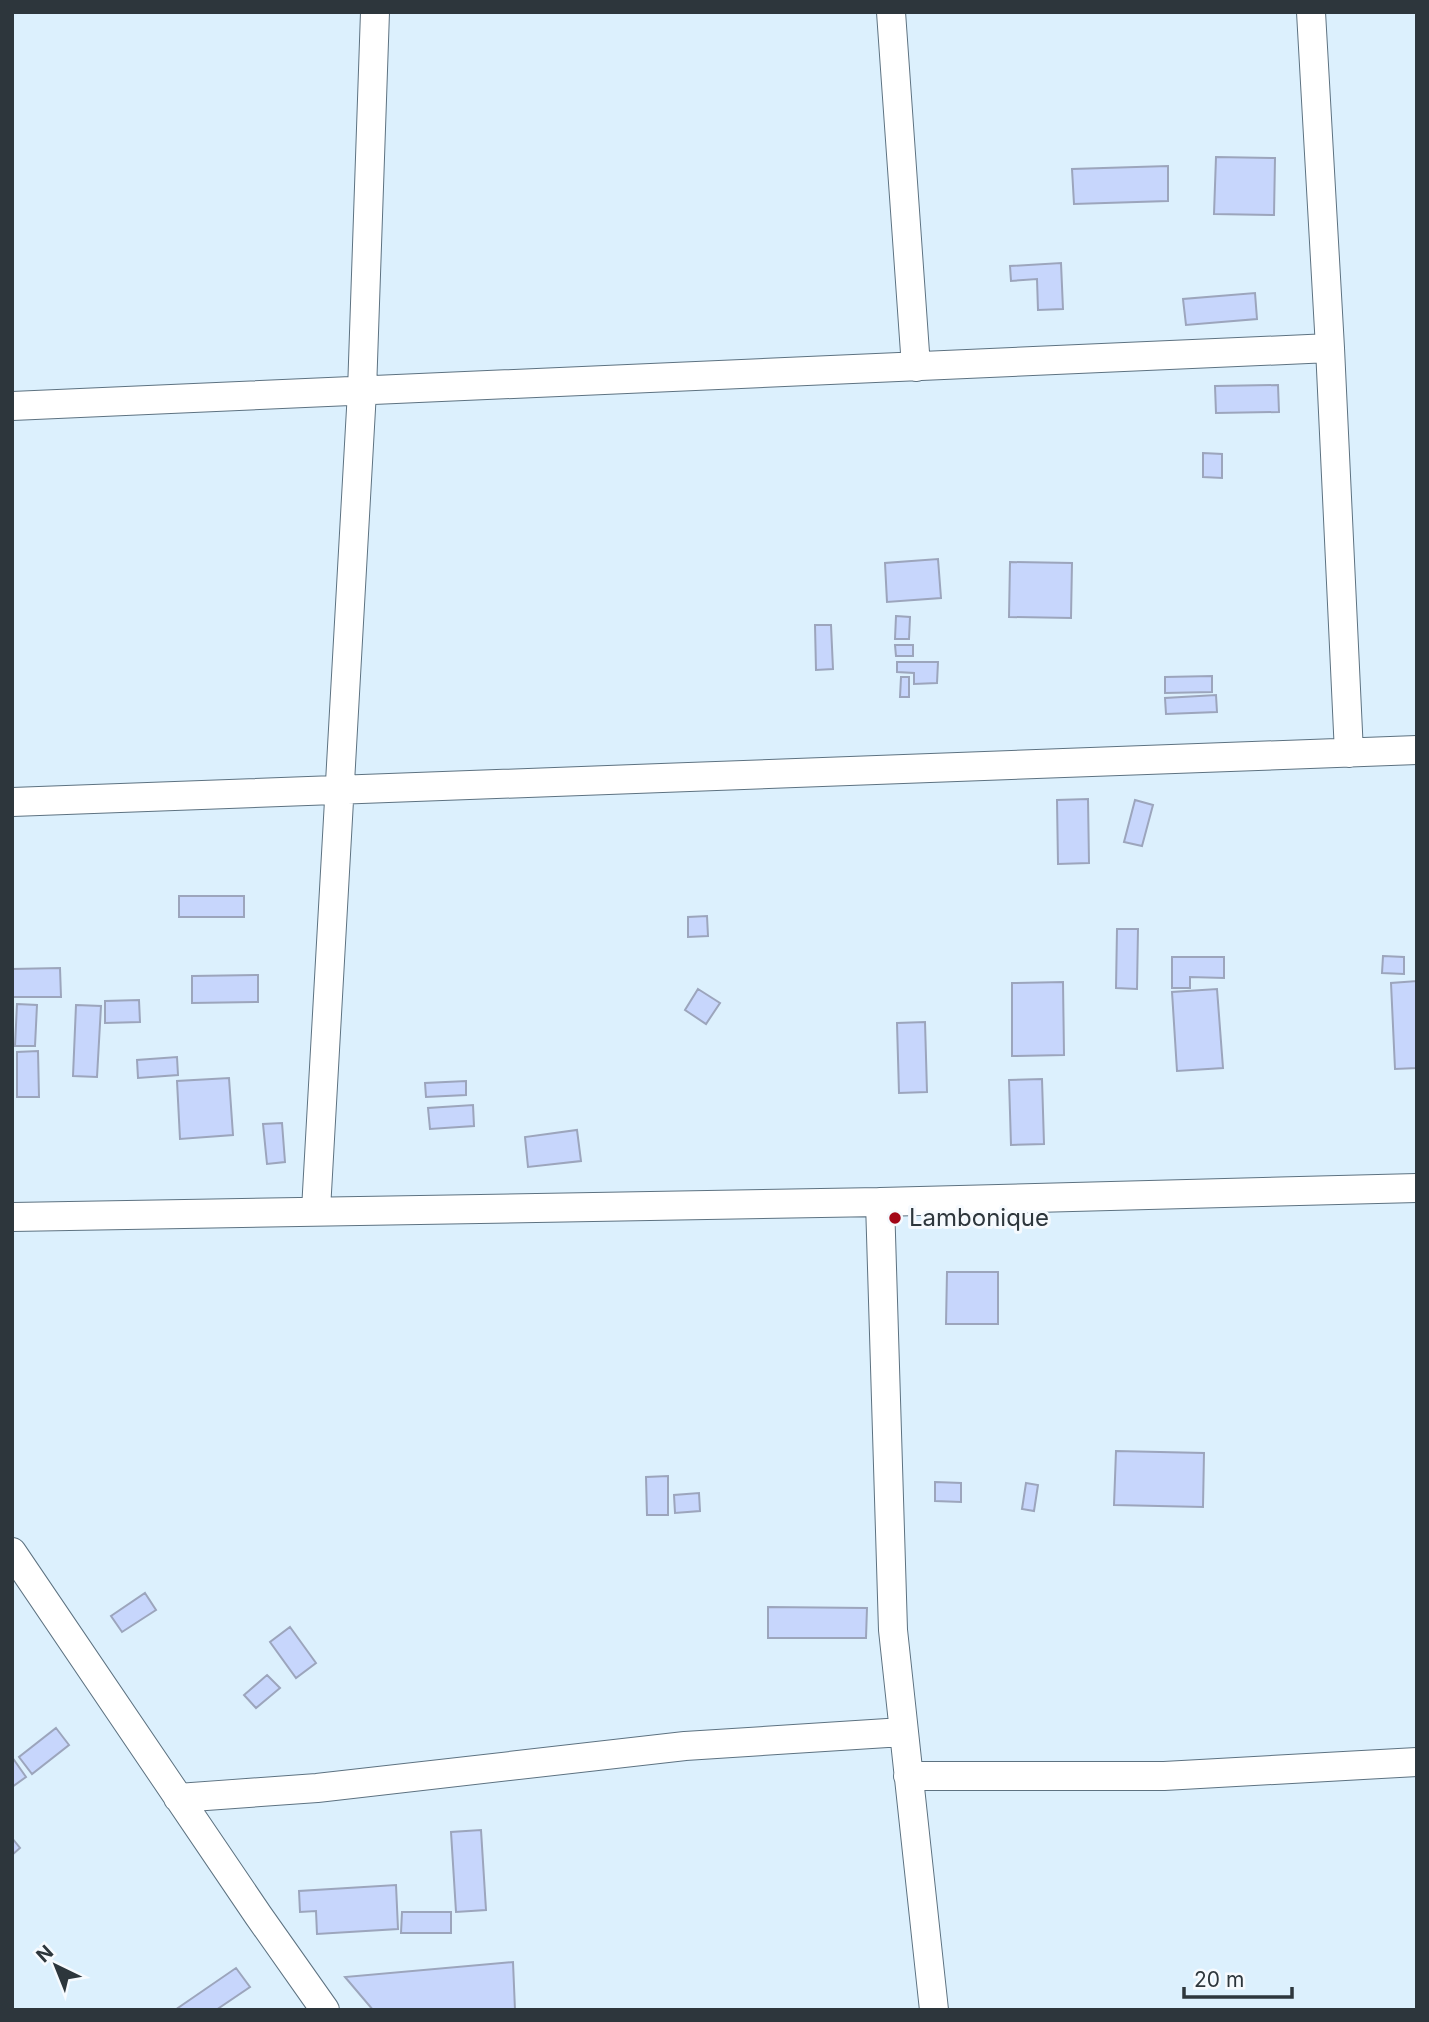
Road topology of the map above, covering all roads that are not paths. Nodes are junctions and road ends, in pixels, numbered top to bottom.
1 (375, 12) edge
2 (891, 12) edge
3 (1311, 12) edge
4 (1330, 348) junction
5 (916, 367) junction
6 (362, 391) junction
7 (12, 406) edge
8 (1417, 750) edge
9 (1349, 753) junction
10 (341, 791) junction
11 (12, 802) edge
12 (1417, 1188) edge
13 (880, 1202) junction
14 (316, 1210) junction
15 (12, 1217) edge
16 (12, 1552) edge
17 (902, 1731) junction
18 (1417, 1762) edge
19 (908, 1776) junction
20 (178, 1798) junction
21 (325, 2010) edge
22 (934, 2010) edge

1 - 6 street
2 - 5 street
3 - 4 street
4 - 5 street
4 - 9 street
5 - 6 street
6 - 7 street
6 - 10 street
8 - 9 street
9 - 10 street
10 - 11 street
10 - 14 street
12 - 13 street
13 - 14 street
13 - 17 street
14 - 15 street
16 - 20 street
17 - 19 street
17 - 20 street
18 - 19 street
19 - 22 street
20 - 21 street

